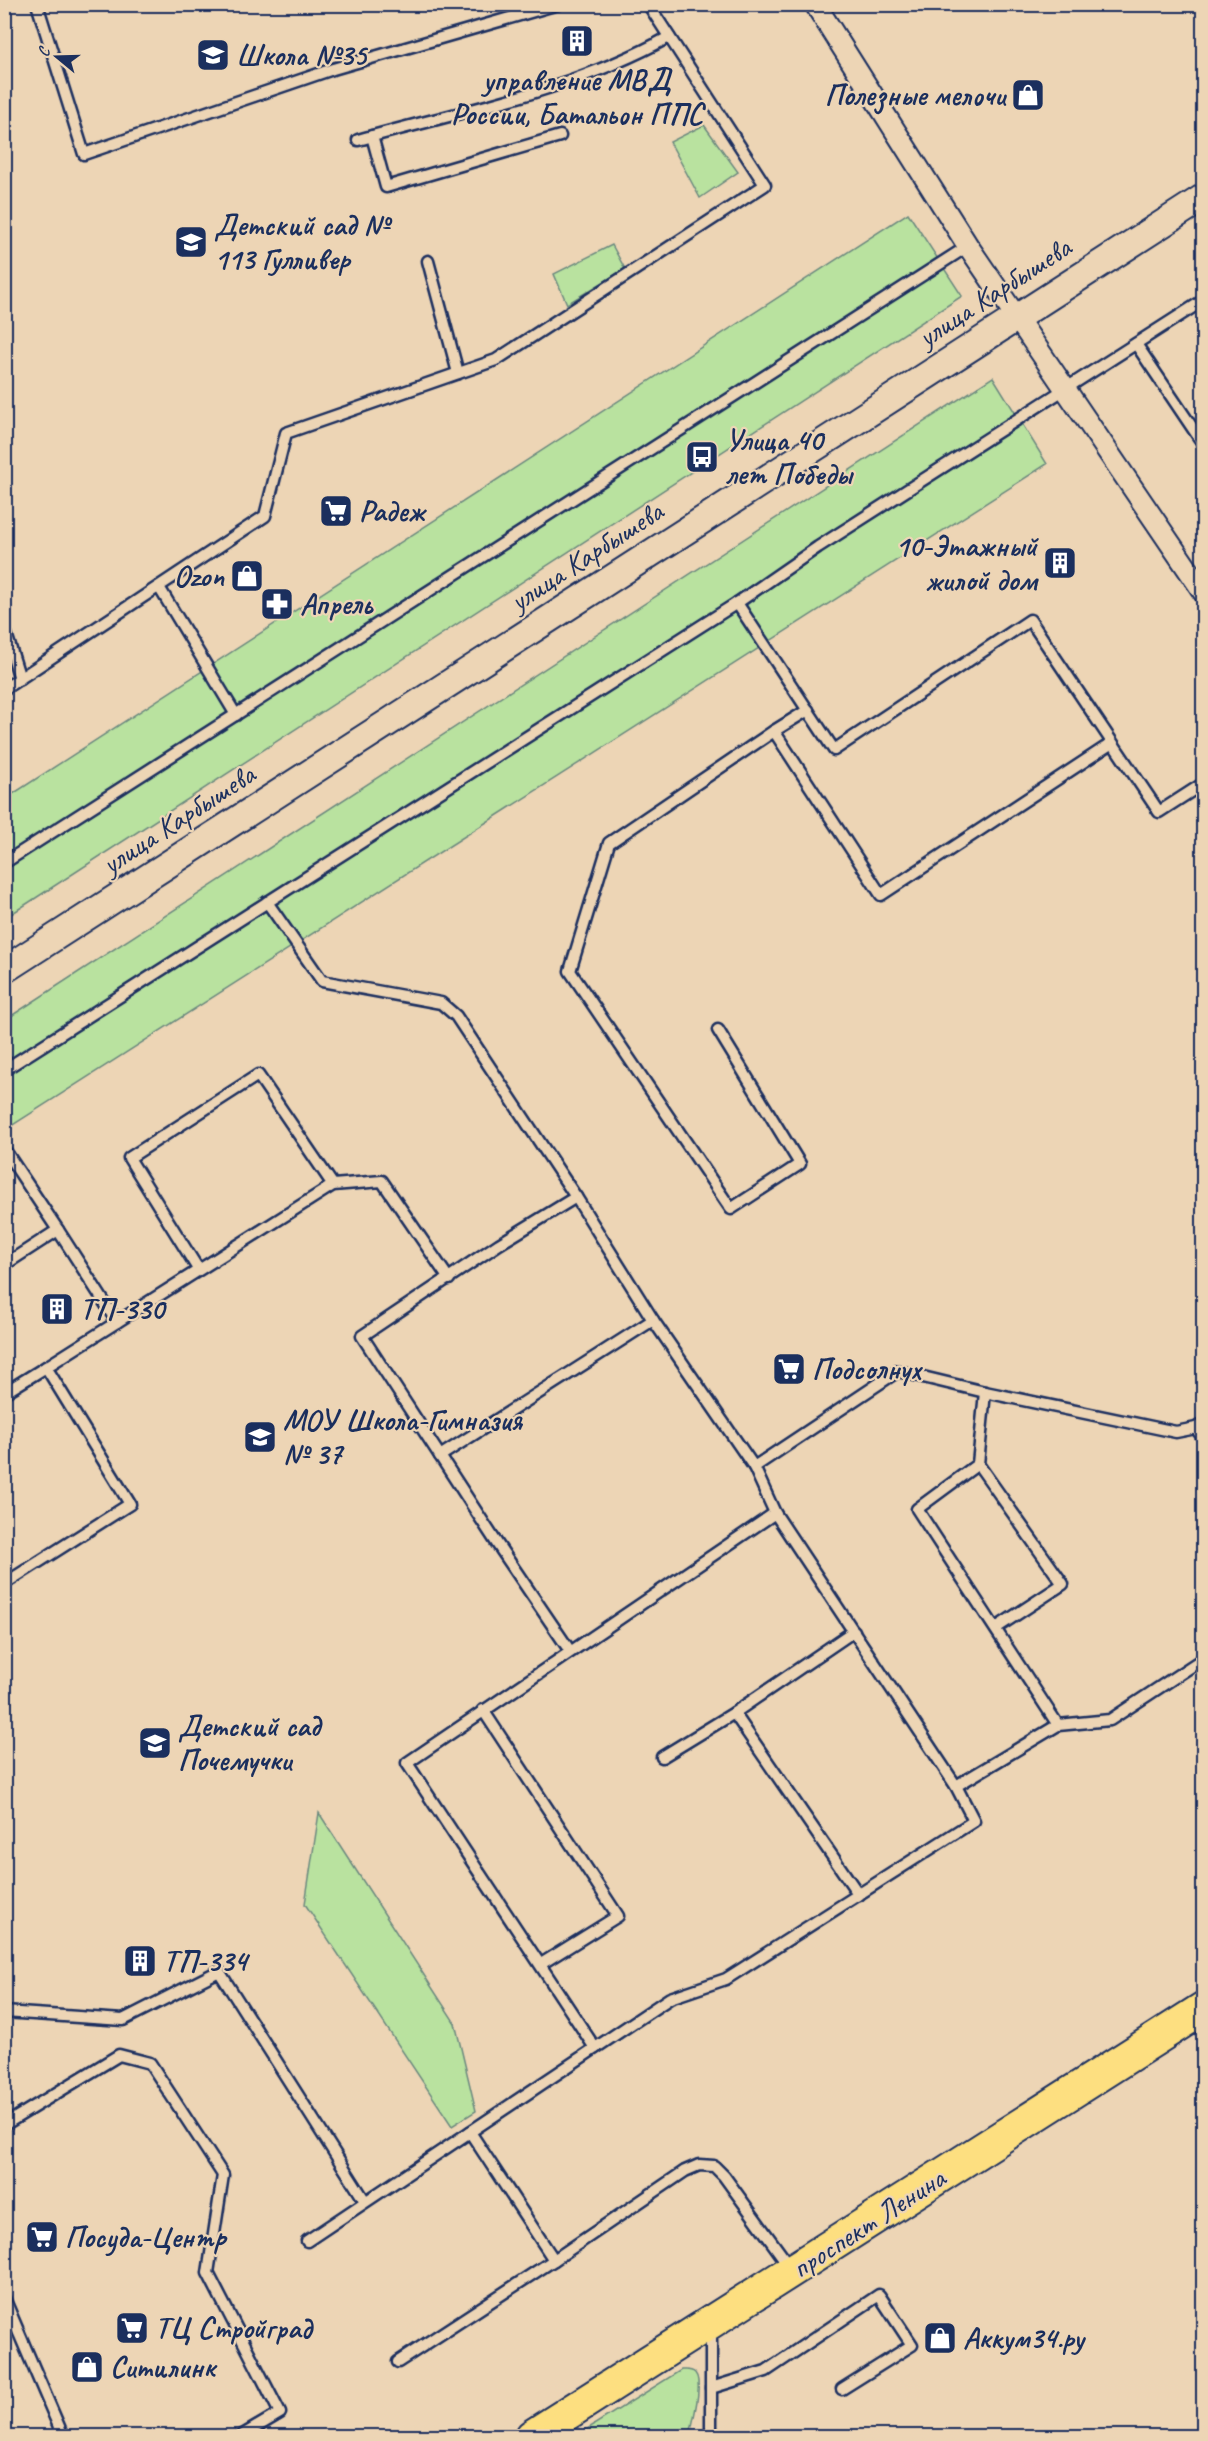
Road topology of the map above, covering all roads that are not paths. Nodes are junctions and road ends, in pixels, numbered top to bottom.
1 (37, 4) edge
2 (558, 4) edge
3 (648, 4) edge
4 (815, 4) edge
5 (669, 37) junction
6 (372, 136) junction
7 (560, 136) dead end
8 (358, 140) dead end
9 (1203, 197) edge
10 (969, 246) junction
11 (428, 261) dead end
12 (1203, 300) edge
13 (1017, 316) junction
14 (1136, 344) junction
15 (458, 373) junction
16 (1066, 390) junction
17 (1203, 445) edge
18 (159, 587) junction
19 (1203, 593) edge
20 (737, 603) junction
21 (4, 627) edge
22 (20, 679) junction
23 (4, 688) edge
24 (808, 710) junction
25 (236, 715) junction
26 (774, 731) junction
27 (1112, 743) junction
28 (1203, 783) edge
29 (4, 863) edge
30 (267, 902) junction
31 (4, 970) edge
32 (718, 1030) dead end
33 (4, 1070) edge
34 (4, 1149) edge
35 (333, 1185) junction
36 (576, 1197) junction
37 (58, 1230) junction
38 (4, 1265) edge
39 (198, 1269) junction
40 (448, 1279) junction
41 (653, 1320) junction
42 (117, 1322) junction
43 (46, 1367) junction
44 (985, 1392) junction
45 (4, 1393) edge
46 (1200, 1425) edge
47 (1203, 1438) edge
48 (440, 1456) junction
49 (978, 1464) junction
50 (754, 1467) junction
51 (775, 1513) junction
52 (4, 1584) edge
53 (996, 1628) junction
54 (855, 1631) junction
55 (570, 1652) junction
56 (1203, 1658) edge
57 (483, 1710) junction
58 (734, 1713) junction
59 (1058, 1725) junction
60 (662, 1757) dead end
61 (956, 1786) junction
62 (859, 1895) junction
63 (541, 1964) junction
64 (1203, 2008) edge
65 (4, 2012) edge
66 (595, 2048) junction
67 (4, 2125) edge
68 (470, 2133) junction
69 (365, 2201) junction
70 (307, 2241) dead end
71 (554, 2260) junction
72 (792, 2271) junction
73 (4, 2298) edge
74 (711, 2323) junction
75 (398, 2362) dead end
76 (711, 2388) junction
77 (842, 2389) dead end
78 (63, 2436) edge
79 (241, 2436) edge
80 (532, 2436) edge
81 (711, 2436) edge

1 - 2 lane
3 - 5 lane
4 - 10 street
5 - 6 lane
5 - 15 lane
6 - 7 lane
6 - 8 lane
9 - 13 street, улица Карбышева
10 - 13 street
10 - 25 lane
11 - 15 lane
12 - 14 lane
13 - 16 street
13 - 31 street, улица Карбышева
14 - 16 lane
14 - 17 lane
15 - 18 lane
16 - 19 street
16 - 20 lane
18 - 22 lane
18 - 25 lane
20 - 24 lane
20 - 30 lane
21 - 22 lane
22 - 23 lane
24 - 26 lane
24 - 27 lane
25 - 29 lane
26 - 27 lane
26 - 32 lane
27 - 28 lane
30 - 33 lane
30 - 36 lane
34 - 37 lane
35 - 39 lane
35 - 39 lane
35 - 40 lane
36 - 40 lane
36 - 41 lane
37 - 38 lane
37 - 42 lane
39 - 42 lane
40 - 48 lane
41 - 48 lane
41 - 50 lane
42 - 43 lane
43 - 45 lane
43 - 52 lane
44 - 46 lane
44 - 49 lane
44 - 50 lane
46 - 47 lane
48 - 55 lane
49 - 53 lane
49 - 53 lane
50 - 51 lane
51 - 54 lane
51 - 55 lane
53 - 59 lane
54 - 58 lane
54 - 61 lane
55 - 57 lane
56 - 59 lane
57 - 63 lane
57 - 63 lane
58 - 60 lane
58 - 62 lane
59 - 61 lane
61 - 62 lane
62 - 66 lane
63 - 66 lane
64 - 72 main road, проспект Ленина
65 - 69 lane
66 - 68 lane
67 - 79 lane
68 - 69 lane
68 - 71 lane
69 - 70 lane
71 - 72 lane
71 - 75 lane
72 - 74 main road, проспект Ленина
73 - 78 lane
74 - 76 lane
74 - 80 main road, проспект Ленина
76 - 77 lane
76 - 81 lane

